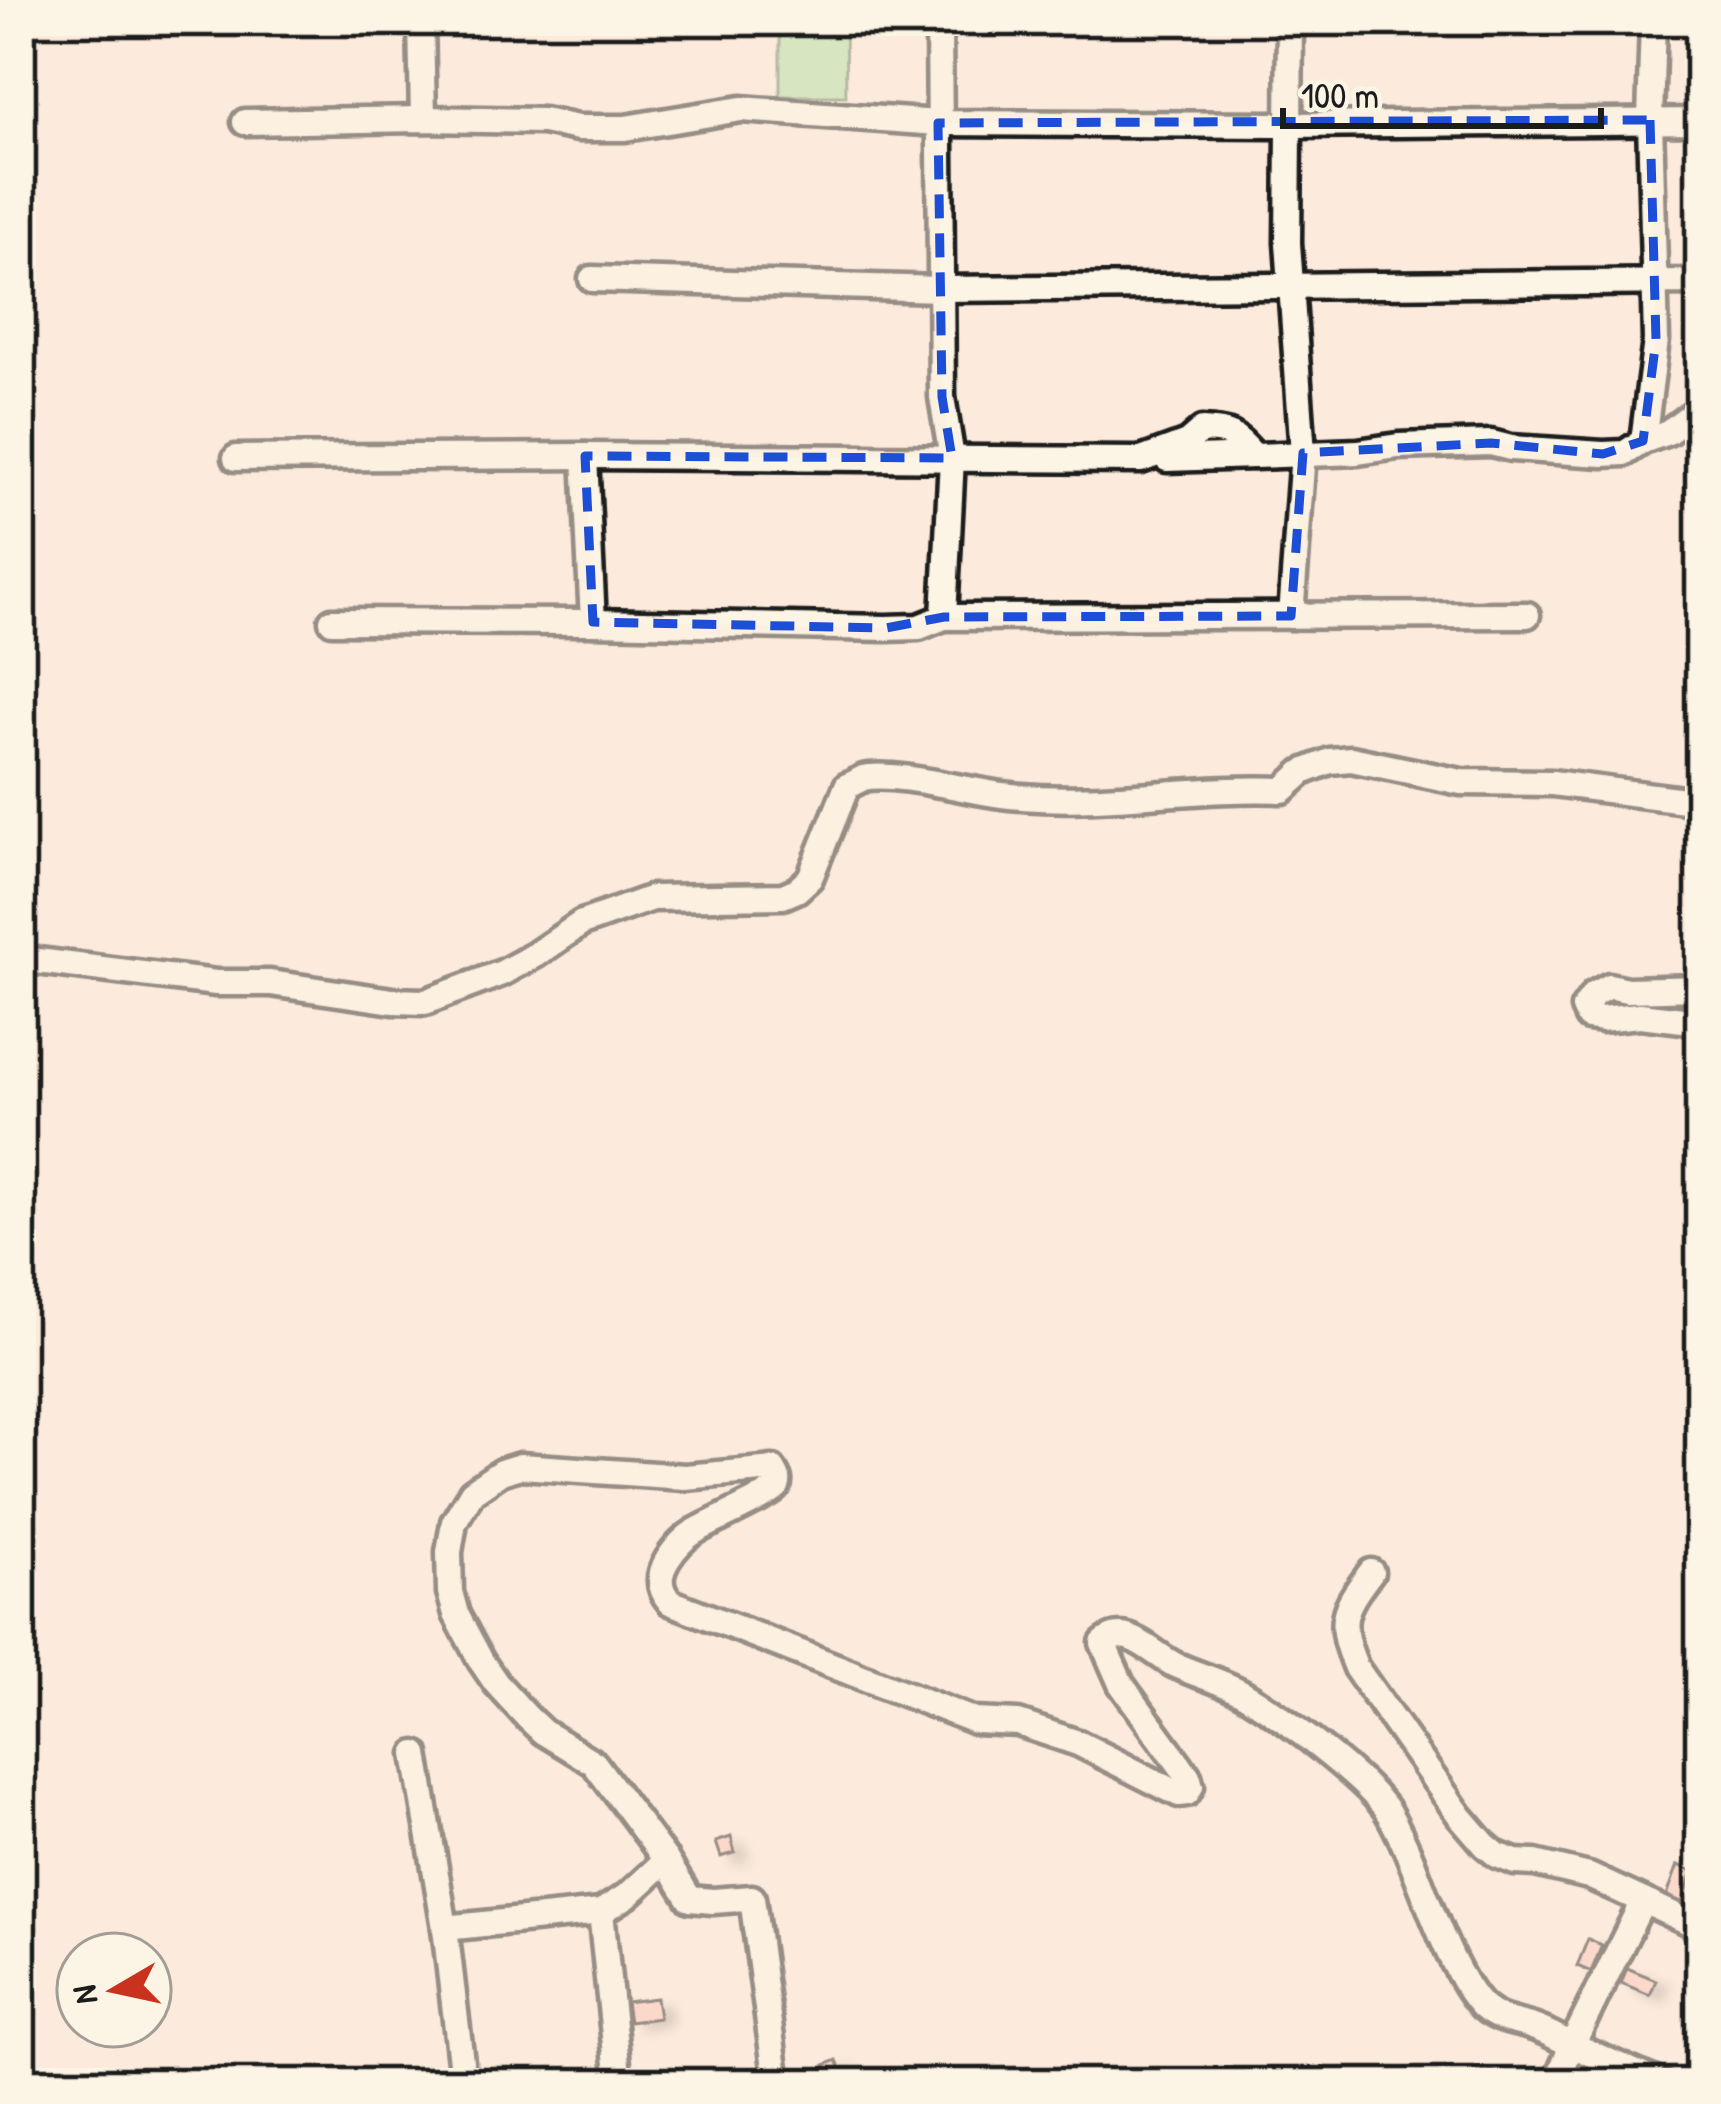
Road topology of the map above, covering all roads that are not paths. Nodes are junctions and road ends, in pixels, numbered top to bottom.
1 (421, 21) edge
2 (940, 21) edge
3 (1290, 21) edge
4 (1653, 21) edge
5 (423, 119) junction
6 (1650, 120) junction
7 (1700, 121) edge
8 (245, 122) dead end
9 (938, 123) junction
10 (1291, 124) junction
11 (592, 279) dead end
12 (1656, 282) junction
13 (1700, 282) edge
14 (1292, 286) junction
15 (941, 289) junction
16 (1700, 408) edge
17 (1643, 441) junction
18 (1303, 453) junction
19 (585, 456) junction
20 (236, 458) dead end
21 (952, 458) junction
22 (1527, 615) dead end
23 (1291, 616) junction
24 (944, 617) junction
25 (332, 621) dead end
26 (592, 622) junction
27 (1700, 802) edge
28 (21, 959) edge
29 (1700, 988) edge
30 (1700, 1022) edge
31 (1371, 1572) dead end
32 (416, 1754) dead end
33 (666, 1860) junction
34 (1643, 1900) junction
35 (601, 1912) junction
36 (1700, 1927) edge
37 (445, 1928) junction
38 (1572, 2045) junction
39 (460, 2083) edge
40 (619, 2083) edge
41 (777, 2083) edge
42 (1556, 2083) edge
43 (1660, 2083) edge

1 - 5 street
2 - 9 street
3 - 10 street
4 - 6 street
5 - 8 street
5 - 9 street
6 - 7 street
6 - 10 street
6 - 12 street
9 - 10 street
9 - 15 street
10 - 14 street
11 - 15 street
12 - 13 street
12 - 14 street
12 - 17 street
14 - 15 street
14 - 18 street
15 - 21 street
16 - 17 street
17 - 18 street
18 - 21 street
18 - 23 street
19 - 20 street
19 - 21 street
19 - 26 street
21 - 24 street
22 - 23 street
23 - 24 street
24 - 26 street
25 - 26 street
27 - 28 street
29 - 30 street
31 - 34 street
32 - 37 street
33 - 35 street
33 - 38 street
33 - 41 street
34 - 36 street
34 - 38 street
35 - 37 street
35 - 40 street
37 - 39 street
38 - 42 street
38 - 43 street

